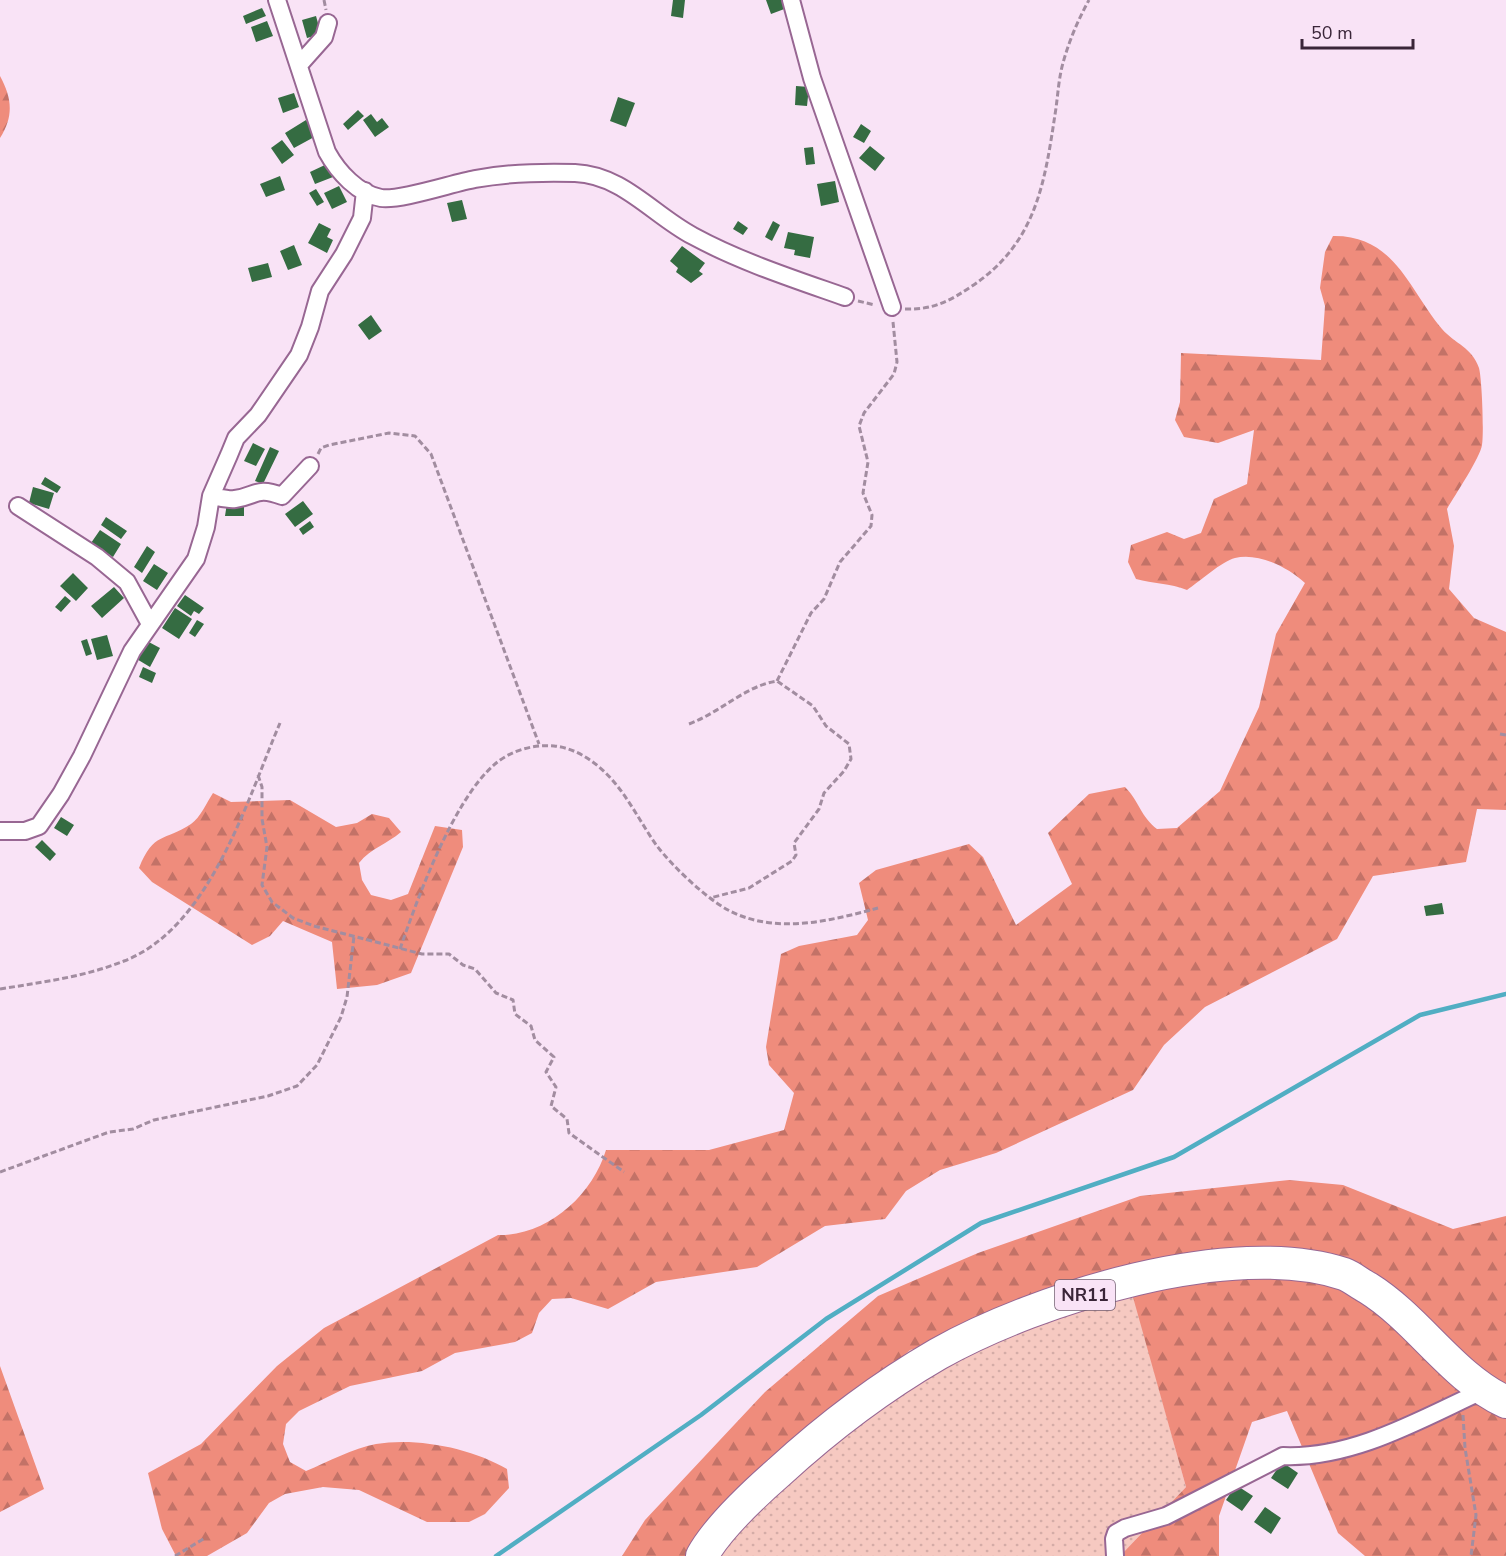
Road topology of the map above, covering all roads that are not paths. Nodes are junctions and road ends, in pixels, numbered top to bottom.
1 (277, 0) edge
2 (791, 0) edge
3 (328, 22) dead end
4 (299, 65) junction
5 (365, 191) junction
6 (845, 297) road end
7 (892, 307) road end
8 (310, 465) road end
9 (211, 496) junction
10 (18, 506) dead end
11 (150, 624) junction
12 (0, 831) edge
13 (1484, 1398) edge
14 (702, 1556) edge
15 (1115, 1556) edge

1 - 4 street
2 - 7 street
3 - 4 street
4 - 5 street
5 - 6 street
5 - 9 street
8 - 9 street
9 - 11 street
10 - 11 street
11 - 12 street
13 - 14 highway, NR11
13 - 15 street

